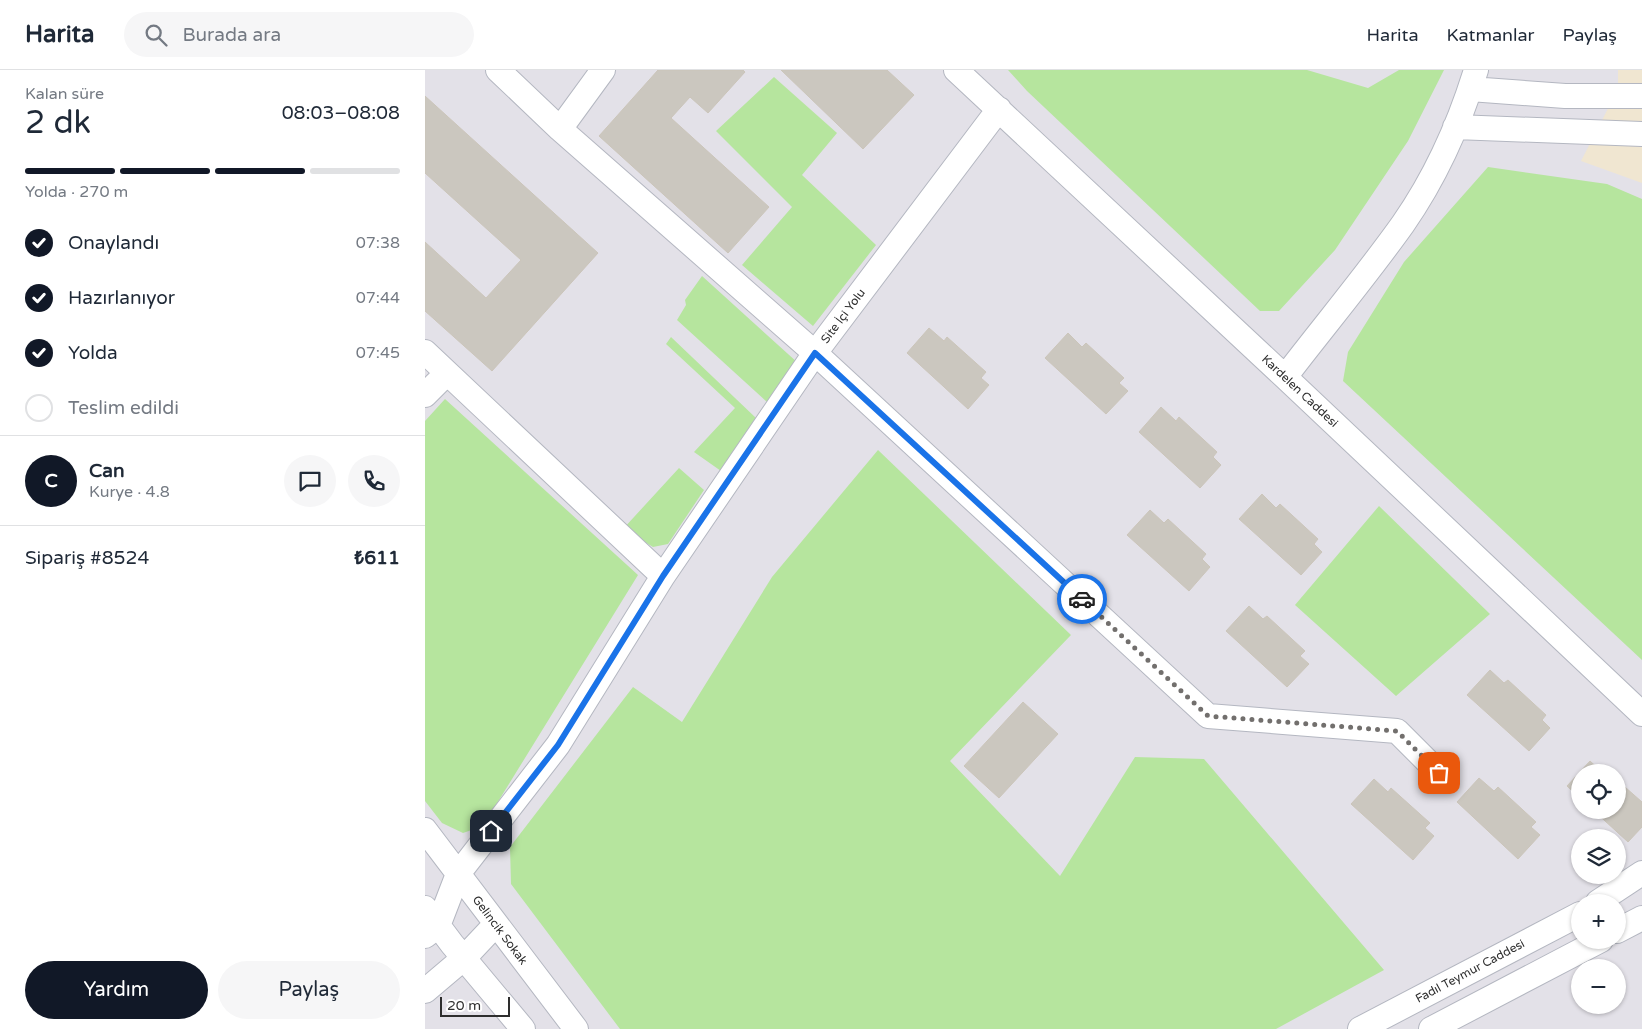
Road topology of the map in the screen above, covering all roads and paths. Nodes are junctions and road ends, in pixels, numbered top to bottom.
1 (498, 70) edge
2 (603, 70) edge
3 (957, 70) edge
4 (1473, 79) edge
5 (1642, 96) edge
6 (999, 109) junction
7 (1455, 127) junction
8 (560, 129) junction
9 (1642, 134) edge
10 (425, 352) edge
11 (815, 353) junction
12 (447, 373) junction
13 (1285, 376) junction
14 (425, 396) edge
15 (663, 576) junction
16 (1642, 714) edge
17 (1439, 773) dead end
18 (425, 830) edge
19 (1642, 873) edge
20 (458, 874) junction
21 (1611, 894) edge
22 (1642, 918) edge
23 (1571, 919) edge
24 (429, 923) edge
25 (496, 924) junction
26 (1626, 926) edge
27 (1584, 949) edge
28 (464, 958) junction
29 (425, 991) edge
30 (523, 1029) edge
31 (576, 1029) edge
32 (1360, 1029) edge
33 (1431, 1029) edge

1 - 8 street
2 - 8 street
3 - 6 street, Kardelen Caddesi
4 - 5 street
4 - 7 street
6 - 11 street, Site İçi Yolu
6 - 13 street, Kardelen Caddesi
7 - 9 street
7 - 13 street
8 - 11 street
10 - 12 street
11 - 15 street, Site İçi Yolu
11 - 17 street
12 - 14 street
12 - 15 street
13 - 16 street, Kardelen Caddesi
15 - 20 street, Site İçi Yolu
18 - 20 street, Gelincik Sokak
19 - 21 street
20 - 24 street, Site İçi Yolu
20 - 25 street, Gelincik Sokak
22 - 26 street
23 - 32 street, Fadıl Teymur Caddesi
24 - 28 street
25 - 28 street
25 - 31 street, Gelincik Sokak
27 - 33 street
28 - 29 street
28 - 30 street

